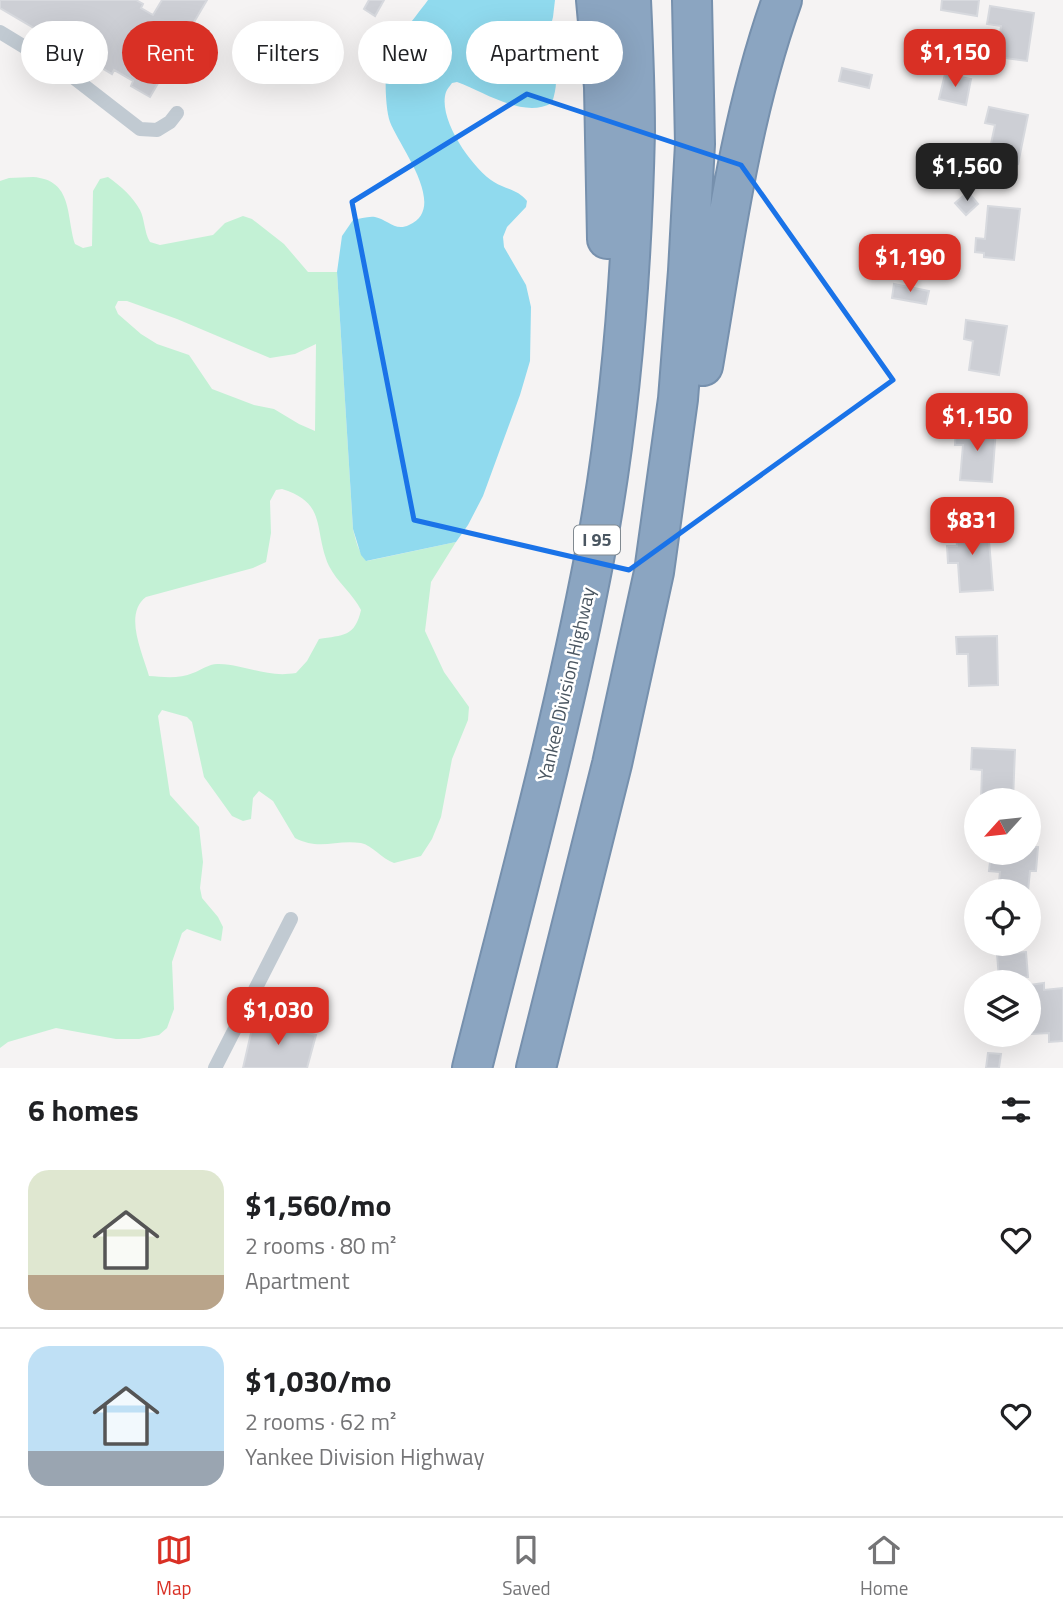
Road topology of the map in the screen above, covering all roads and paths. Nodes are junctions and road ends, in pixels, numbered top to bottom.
1 (596, 0) edge
2 (631, 0) edge
3 (692, 0) edge
4 (782, 0) edge
5 (0, 32) edge
6 (177, 113) dead end
7 (611, 447) junction
8 (654, 572) junction
9 (291, 919) dead end
10 (215, 1068) edge
11 (472, 1068) edge
12 (536, 1068) edge

1 - 7 highway
2 - 7 highway, Yankee Division Highway / I 95
3 - 8 highway
4 - 8 highway
5 - 6 lane
7 - 11 highway, Yankee Division Highway / I 95
8 - 12 highway
9 - 10 lane

